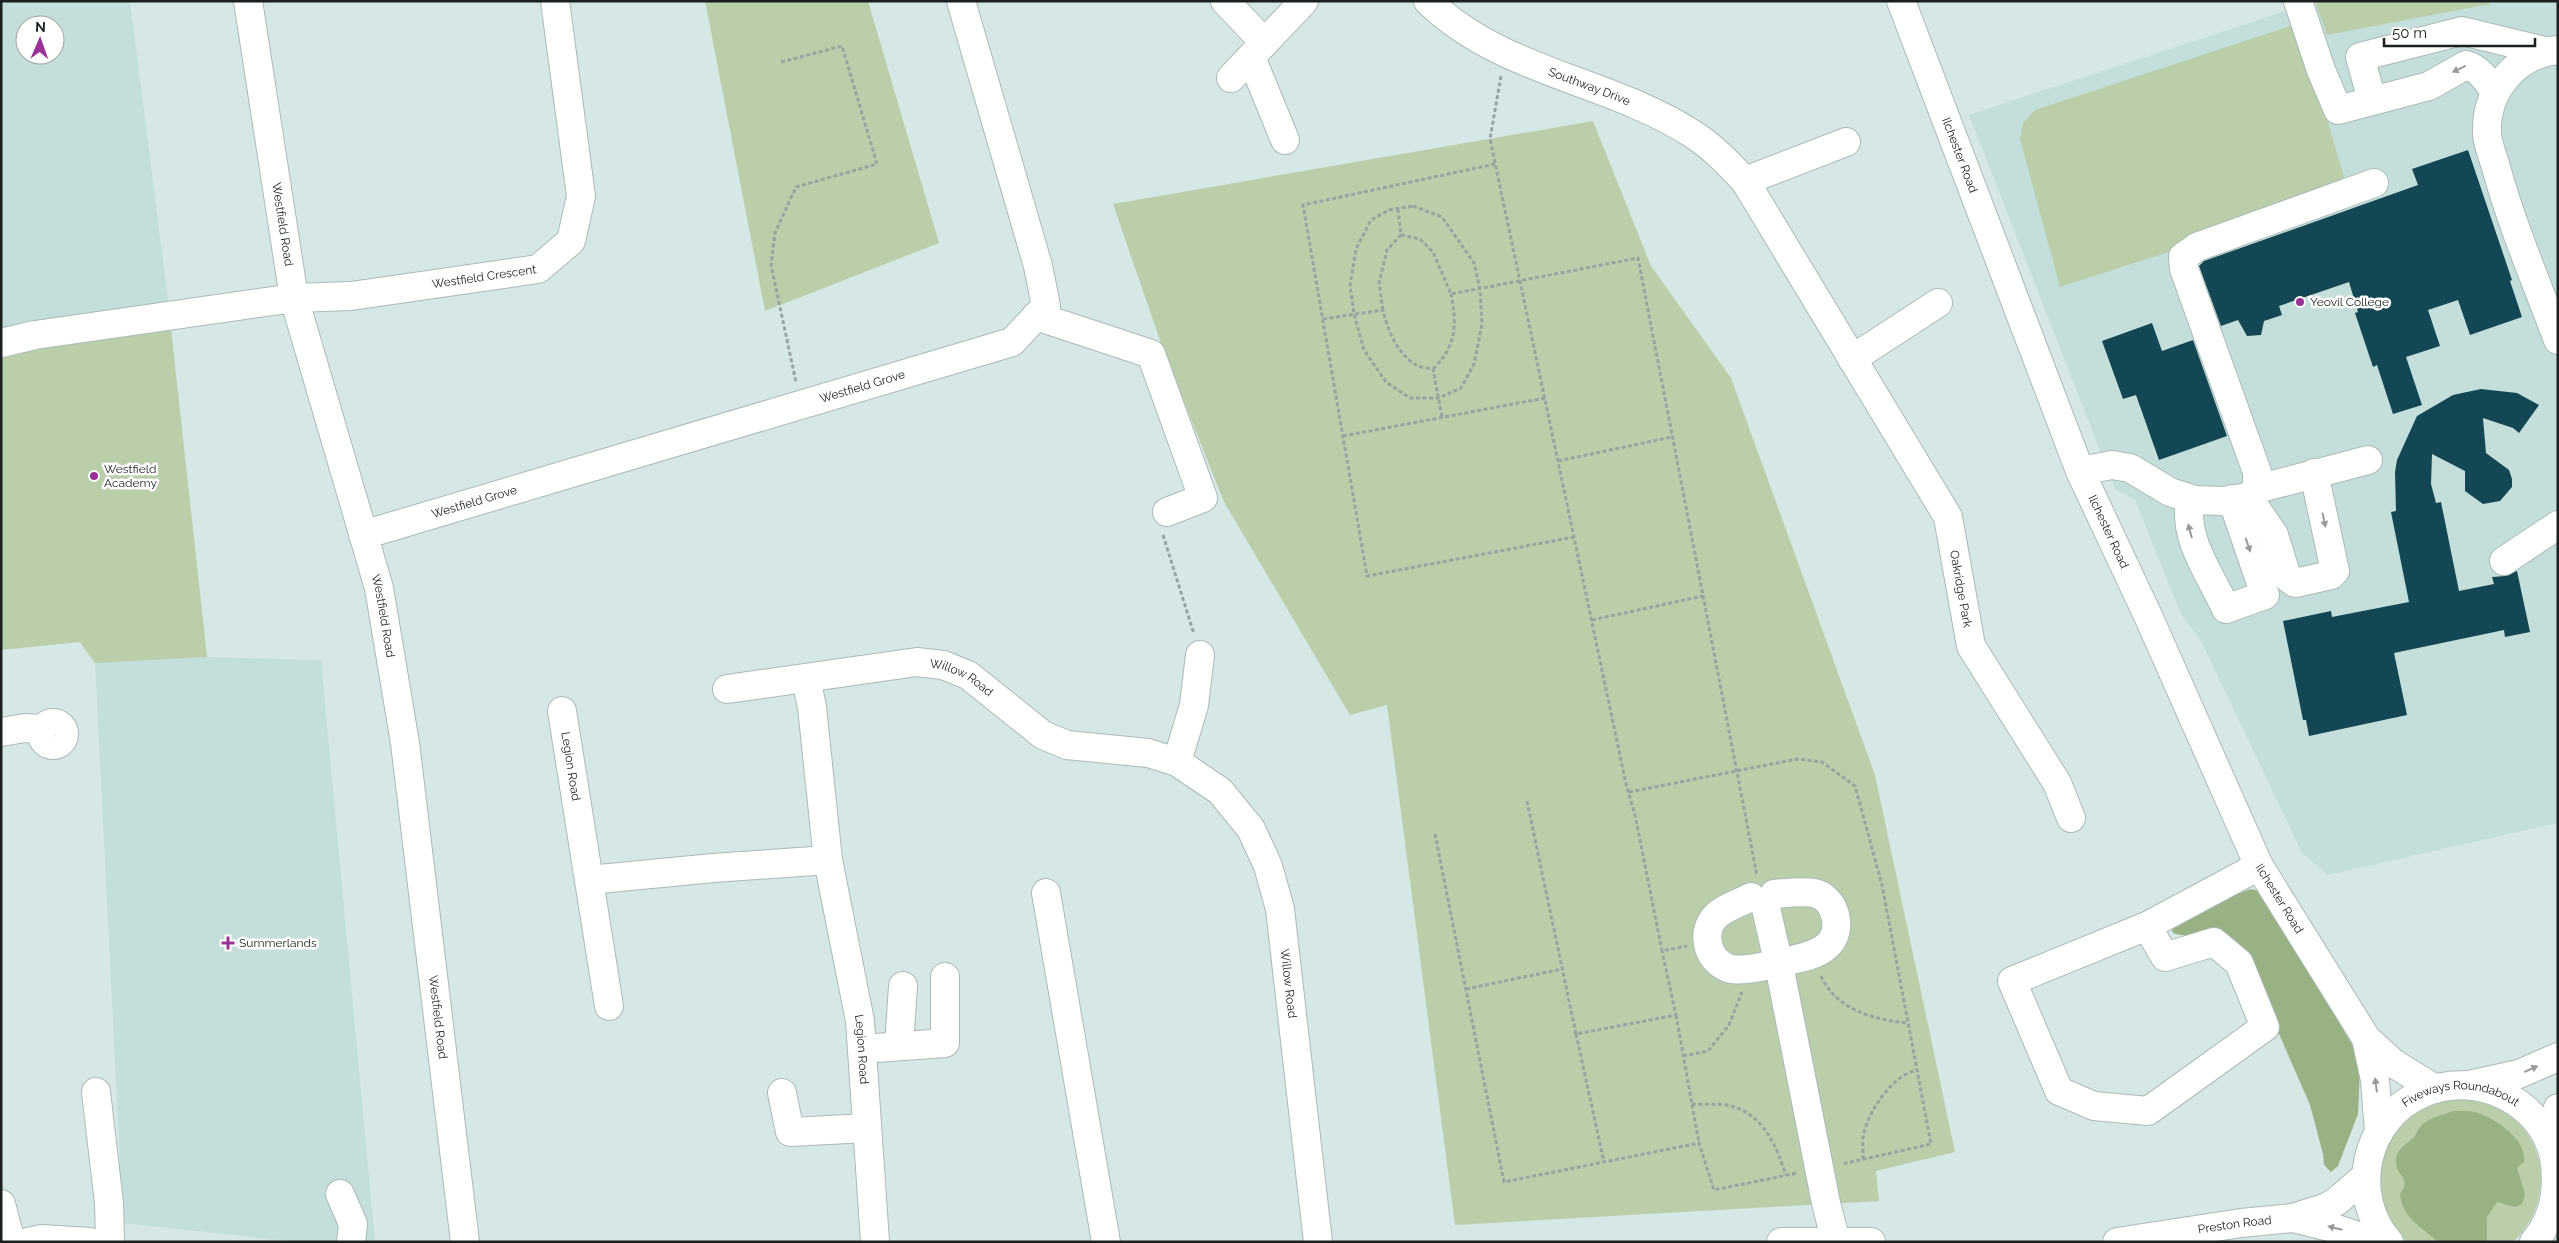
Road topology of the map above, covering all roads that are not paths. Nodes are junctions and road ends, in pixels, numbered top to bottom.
1 (248, 1) edge
2 (555, 1) edge
3 (961, 1) edge
4 (1225, 1) edge
5 (1304, 1) edge
6 (1428, 1) edge
7 (1901, 1) edge
8 (2298, 1) edge
9 (1257, 50) junction
10 (2551, 50) edge
11 (1231, 78) dead end
12 (2495, 92) junction
13 (2372, 100) junction
14 (1285, 140) dead end
15 (1846, 142) dead end
16 (1745, 181) junction
17 (2374, 184) dead end
18 (294, 298) junction
19 (1938, 303) dead end
20 (1036, 316) junction
21 (2558, 340) edge
22 (1, 343) edge
23 (1852, 359) junction
24 (2368, 460) dead end
25 (2080, 471) junction
26 (2314, 473) junction
27 (2246, 495) junction
28 (2190, 499) junction
29 (1167, 512) road end
30 (2558, 525) edge
31 (363, 535) junction
32 (2504, 561) dead end
33 (1200, 656) road end
34 (806, 679) junction
35 (727, 689) dead end
36 (562, 711) dead end
37 (43, 729) dead end
38 (1, 732) edge
39 (1178, 762) junction
40 (2071, 818) dead end
41 (828, 860) junction
42 (2259, 866) junction
43 (589, 880) junction
44 (1046, 893) dead end
45 (1762, 894) junction
46 (2147, 926) junction
47 (1777, 963) junction
48 (944, 977) dead end
49 (903, 986) dead end
50 (610, 1006) dead end
51 (2366, 1038) junction
52 (900, 1046) junction
53 (862, 1049) junction
54 (2558, 1057) edge
55 (2469, 1086) junction
56 (2435, 1089) junction
57 (96, 1092) dead end
58 (782, 1093) dead end
59 (2558, 1108) edge
60 (867, 1128) junction
61 (2379, 1132) junction
62 (2548, 1138) junction
63 (2365, 1176) junction
64 (340, 1194) dead end
65 (1, 1204) edge
66 (2293, 1218) junction
67 (2541, 1237) edge
68 (1836, 1241) edge
69 (11, 1242) edge
70 (28, 1242) edge
71 (90, 1242) edge
72 (110, 1242) edge
73 (351, 1242) edge
74 (465, 1242) edge
75 (875, 1242) edge
76 (1106, 1242) edge
77 (1318, 1242) edge
78 (1781, 1242) edge
79 (1871, 1242) edge
80 (2117, 1242) edge
81 (2376, 1242) edge
82 (2389, 1242) edge

1 - 18 main road, Westfield Road
2 - 18 main road, Westfield Crescent
3 - 20 main road, Westfield Grove
4 - 9 main road
5 - 9 main road
6 - 16 main road, Southway Drive
7 - 25 main road, Ilchester Road
8 - 13 main road
9 - 11 main road
9 - 14 main road
10 - 12 main road
10 - 13 main road
12 -> 13 main road
12 - 21 main road
15 - 16 main road
16 - 23 main road, Southway Drive
17 - 27 main road
18 - 22 main road, Westfield Crescent
18 - 31 main road, Westfield Road
19 - 23 main road
20 - 29 main road
20 - 31 main road, Westfield Grove
23 - 40 main road, Oakridge Park
24 - 26 main road
25 - 28 main road
25 - 42 main road, Ilchester Road
26 - 27 main road
26 -> 27 main road
27 - 28 main road
27 -> 28 main road
30 - 32 main road
31 - 74 main road, Westfield Road
33 - 39 main road
34 - 35 main road, Willow Road
34 - 39 main road, Willow Road
34 - 41 main road, Legion Road
36 - 43 main road, Legion Road
37 - 38 main road
39 - 77 main road, Willow Road
41 - 43 main road
41 - 53 main road, Legion Road
42 - 46 main road
42 - 51 main road, Ilchester Road
43 - 50 main road, Legion Road
44 - 76 main road
45 - 47 main road
45 - 47 main road
45 - 47 main road
46 - 46 main road
47 - 68 main road
48 - 52 main road
49 - 52 main road
51 - 56 main road, Ilchester Road
61 -> 51 main road, Ilchester Road
52 - 53 main road
53 - 60 main road, Legion Road
55 -> 54 main road
55 - 56 main road, Fiveways Roundabout
55 - 62 main road, Fiveways Roundabout
56 - 61 main road, Fiveways Roundabout
57 - 72 main road
58 - 60 main road
59 - 62 main road
60 - 75 main road, Legion Road
61 - 63 main road, Fiveways Roundabout
62 - 67 main road, Fiveways Roundabout
63 - 66 main road, Preston Road
63 - 82 main road, Fiveways Roundabout
64 - 73 main road
65 - 69 main road
66 - 80 main road, Preston Road
81 -> 66 main road, Preston Road
68 - 78 main road
68 - 79 main road
70 - 71 main road

